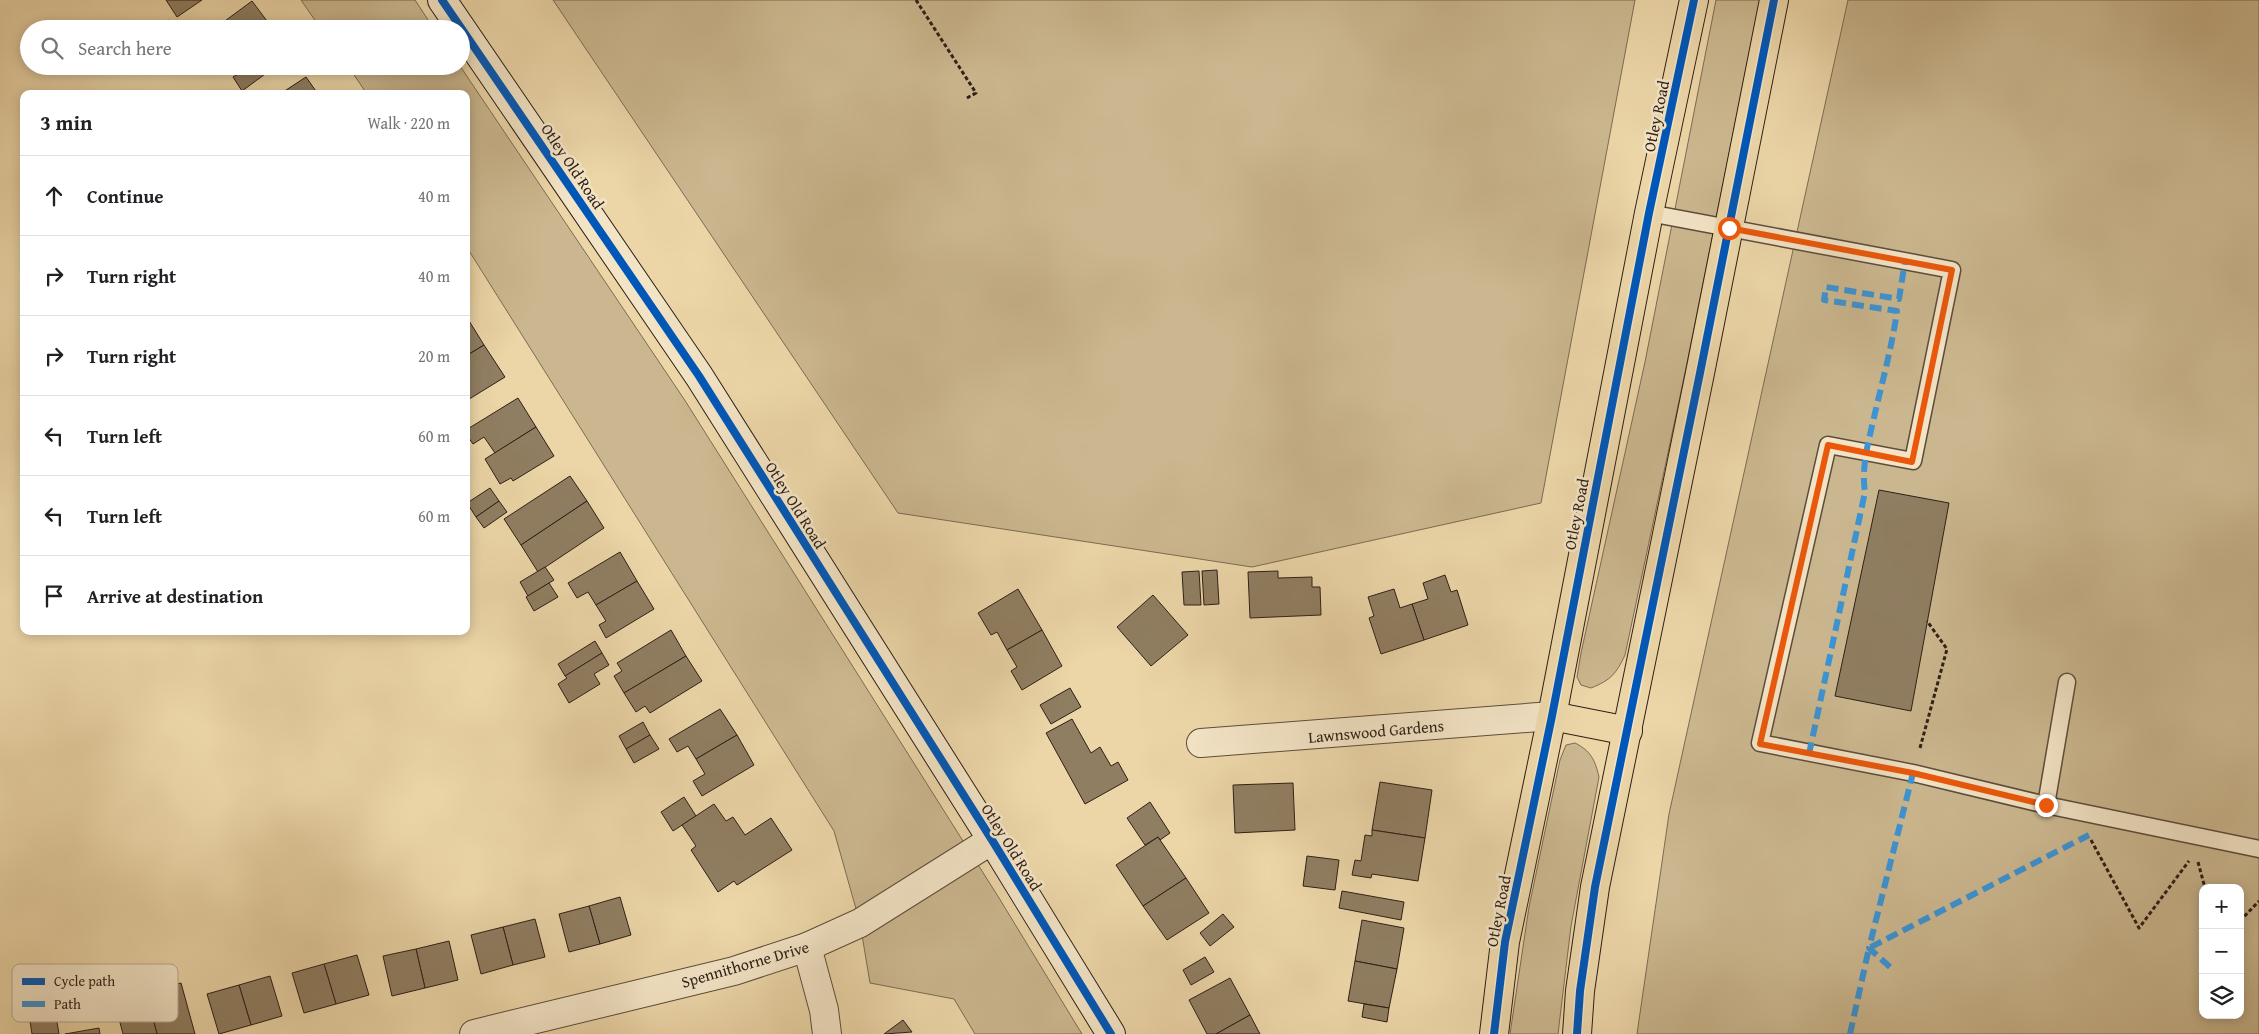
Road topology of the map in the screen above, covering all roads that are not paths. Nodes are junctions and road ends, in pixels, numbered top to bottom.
1 (442, 0) edge
2 (1694, 0) edge
3 (1774, 0) edge
4 (456, 20) edge
5 (470, 41) edge
6 (1649, 213) junction
7 (1729, 228) junction
8 (2067, 682) dead end
9 (1552, 716) junction
10 (1628, 731) junction
11 (1201, 743) dead end
12 (2046, 805) junction
13 (992, 840) junction
14 (2259, 849) edge
15 (807, 947) junction
16 (474, 1034) edge
17 (827, 1034) edge
18 (1111, 1034) edge
19 (1494, 1034) edge
20 (1577, 1034) edge

1 - 4 street, Otley Old Road
2 - 6 highway, Otley Road
3 - 7 highway
5 - 13 street, Otley Old Road
6 - 7 lane
6 - 9 highway, Otley Road
7 - 10 highway
7 - 12 lane
8 - 12 lane
9 - 10 highway
9 - 11 street, Lawnswood Gardens
9 - 19 highway, Otley Road
10 - 20 highway
12 - 14 lane
13 - 15 street, Spennithorne Drive
13 - 18 street, Otley Old Road
15 - 16 street, Spennithorne Drive
15 - 17 street

